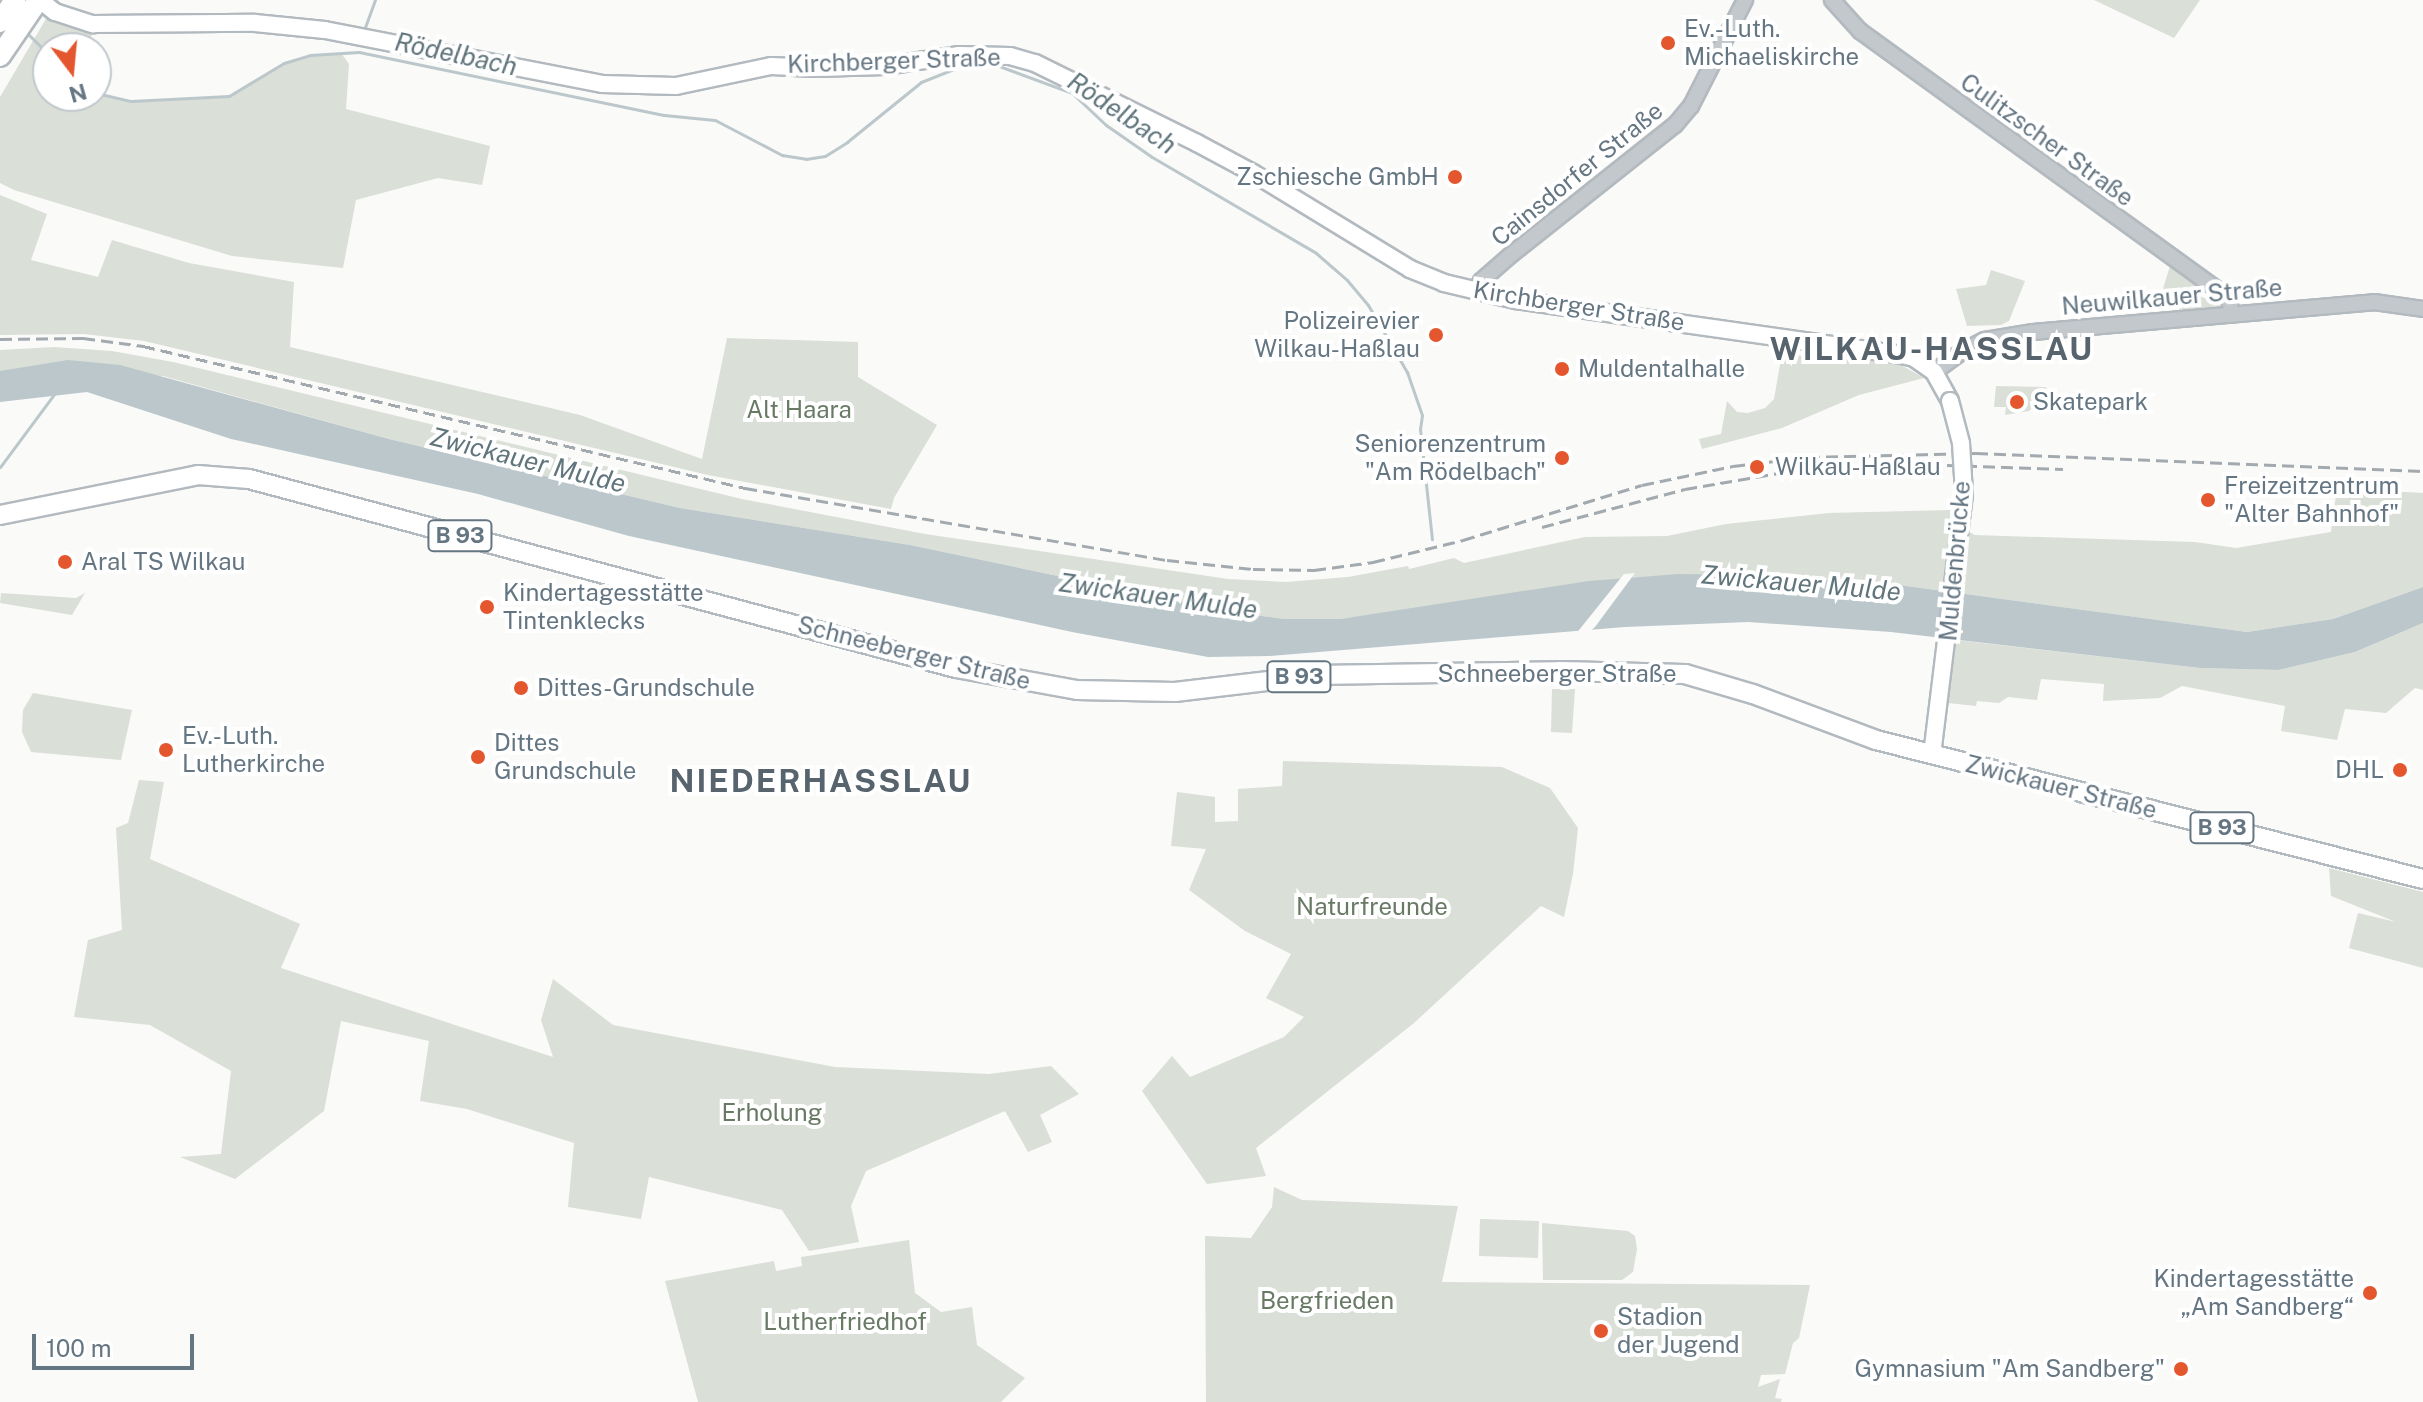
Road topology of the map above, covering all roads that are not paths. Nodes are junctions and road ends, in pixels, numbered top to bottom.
1 (15, 0) edge
2 (39, 0) edge
3 (1745, 0) edge
4 (1832, 0) edge
5 (0, 22) edge
6 (0, 56) edge
7 (1475, 292) junction
8 (2423, 309) edge
9 (2232, 315) junction
10 (1934, 372) junction
11 (0, 515) edge
12 (1932, 755) junction
13 (2423, 879) edge

1 - 5 highway
2 - 6 highway
2 - 7 main road, Kirchberger Straße
3 - 7 street, Cainsdorfer Straße
4 - 9 street, Culitzscher Straße
7 - 10 main road, Kirchberger Straße
8 - 9 street, Neuwilkauer Straße
9 - 10 street, Neuwilkauer Straße
10 - 12 main road, Muldenbrücke, bridge
11 - 12 main road, Schneeberger Straße / B 93
12 - 13 main road, Zwickauer Straße / B 93

